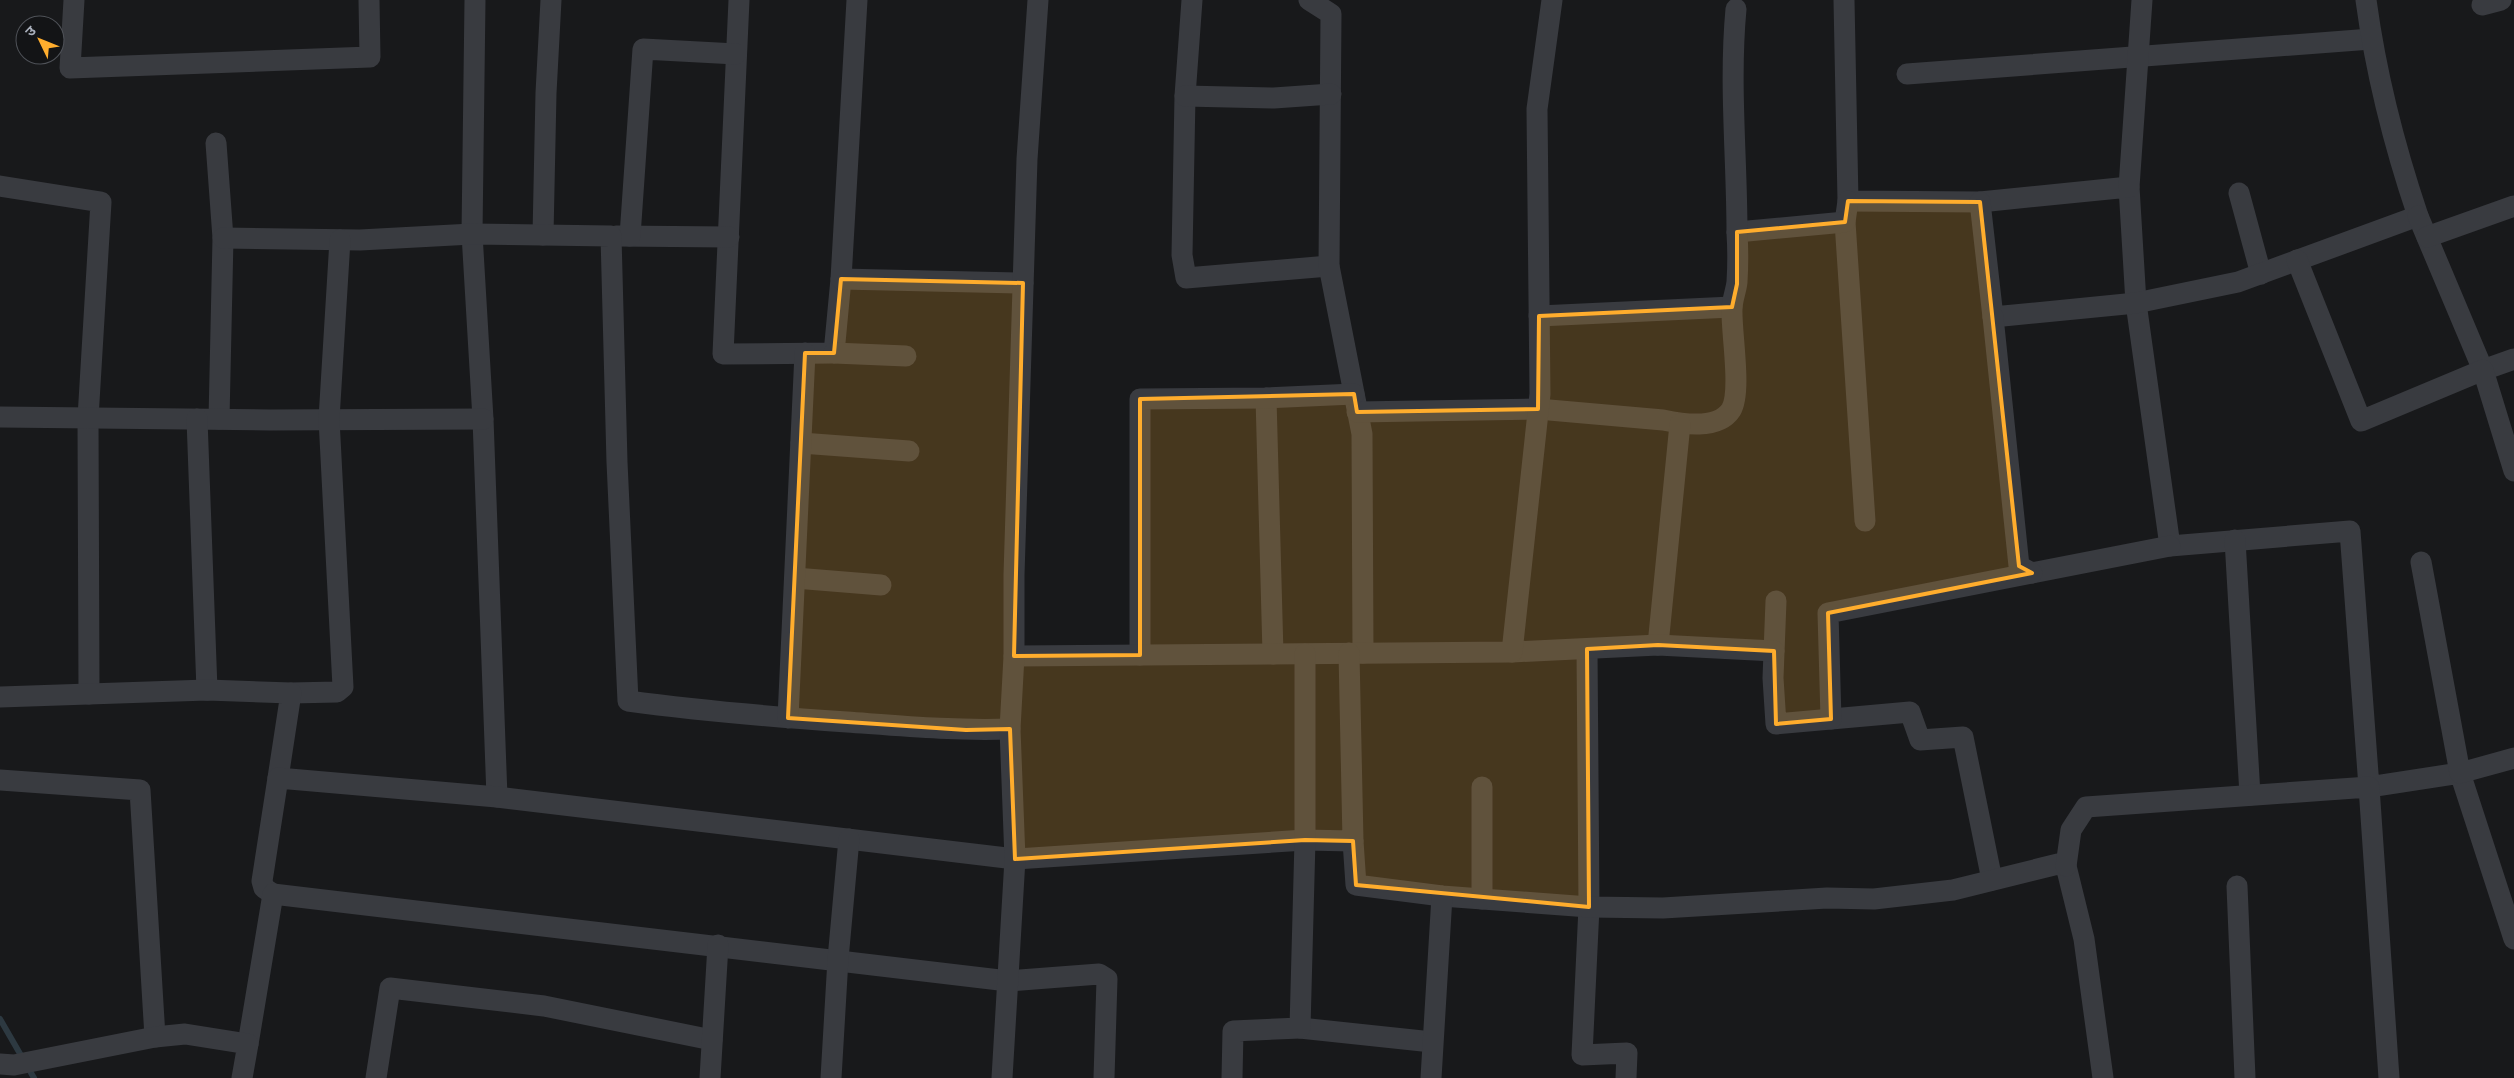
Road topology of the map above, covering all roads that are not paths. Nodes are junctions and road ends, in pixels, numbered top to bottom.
1 (74, 0) edge
2 (369, 0) edge
3 (475, 0) edge
4 (552, 0) edge
5 (739, 0) edge
6 (857, 0) edge
7 (1038, 0) edge
8 (1192, 0) edge
9 (1309, 0) edge
10 (1552, 0) edge
11 (1844, 0) edge
12 (2142, 0) edge
13 (2366, 0) edge
14 (1736, 9) dead end
15 (2371, 39) junction
16 (736, 54) junction
17 (2138, 58) junction
18 (1907, 74) dead end
19 (1331, 94) junction
20 (1185, 96) junction
21 (216, 143) dead end
22 (0, 186) edge
23 (2128, 187) junction
24 (2239, 194) dead end
25 (1848, 201) junction
26 (1980, 202) junction
27 (2514, 206) edge
28 (2418, 216) junction
29 (1844, 222) junction
30 (1738, 232) junction
31 (472, 234) junction
32 (543, 235) junction
33 (621, 236) junction
34 (729, 237) junction
35 (2427, 237) junction
36 (223, 238) junction
37 (340, 240) junction
38 (2297, 260) junction
39 (1329, 266) junction
40 (2261, 274) junction
41 (841, 279) junction
42 (1024, 283) junction
43 (2136, 303) junction
44 (1732, 307) junction
45 (1539, 316) junction
46 (1992, 317) junction
47 (805, 353) junction
48 (834, 353) junction
49 (906, 356) dead end
50 (2514, 359) edge
51 (2483, 370) junction
52 (1266, 398) junction
53 (1355, 403) junction
54 (1538, 409) junction
55 (0, 417) edge
56 (88, 418) junction
57 (197, 419) junction
58 (219, 419) junction
59 (329, 419) junction
60 (483, 419) junction
61 (1680, 424) junction
62 (801, 443) junction
63 (909, 451) dead end
64 (2514, 471) edge
65 (1865, 521) dead end
66 (2235, 540) junction
67 (2170, 546) junction
68 (2421, 562) dead end
69 (2032, 573) junction
70 (795, 578) junction
71 (881, 585) dead end
72 (1776, 601) dead end
73 (1658, 645) junction
74 (1587, 649) junction
75 (1774, 651) junction
76 (1512, 652) junction
77 (1356, 653) junction
78 (1273, 654) junction
79 (1305, 654) junction
80 (1140, 655) junction
81 (1014, 656) junction
82 (207, 690) junction
83 (291, 693) junction
84 (89, 694) junction
85 (0, 697) edge
86 (788, 718) junction
87 (1831, 719) junction
88 (1010, 729) junction
89 (2514, 758) edge
90 (2460, 773) junction
91 (278, 778) junction
92 (0, 780) edge
93 (1482, 787) dead end
94 (2369, 787) junction
95 (2250, 795) junction
96 (497, 797) junction
97 (850, 840) junction
98 (1305, 840) junction
99 (1353, 841) junction
100 (1015, 859) junction
101 (2066, 866) junction
102 (1992, 880) junction
103 (2236, 886) dead end
104 (273, 894) junction
105 (1442, 896) junction
106 (1482, 899) junction
107 (1589, 907) junction
108 (2514, 939) edge
109 (718, 945) junction
110 (838, 959) junction
111 (1008, 981) junction
112 (1300, 1028) junction
113 (155, 1036) junction
114 (712, 1040) junction
115 (1432, 1042) junction
116 (248, 1044) junction
117 (10, 1069) edge
118 (242, 1078) edge
119 (376, 1078) edge
120 (710, 1078) edge
121 (831, 1078) edge
122 (1002, 1078) edge
123 (1104, 1078) edge
124 (1232, 1078) edge
125 (1431, 1078) edge
126 (1626, 1078) edge
127 (2103, 1078) edge
128 (2245, 1078) edge
129 (2389, 1078) edge

1 - 2 street
3 - 31 street
4 - 32 street
5 - 16 street
6 - 41 street
7 - 42 street
8 - 20 street
9 - 19 street
10 - 45 street
11 - 25 street
12 - 17 street
13 - 15 street
14 - 30 street
15 - 17 street
15 - 28 street
16 - 33 street
16 - 34 street
17 - 18 street
17 - 23 street
19 - 20 street
19 - 39 street
20 - 39 street
21 - 36 street
22 - 56 street
23 - 26 street
23 - 43 street
24 - 40 street
25 - 26 street
25 - 29 street
26 - 46 street
27 - 35 street
28 - 35 street
28 - 38 street
29 - 30 street
29 - 65 street
30 - 44 street
31 - 32 street
31 - 37 street
31 - 60 street
32 - 33 street
33 - 34 street
33 - 86 street
34 - 47 street
35 - 51 street
36 - 37 street
36 - 58 street
37 - 59 street
38 - 40 street
38 - 51 street
39 - 53 street
40 - 43 street
41 - 42 street
41 - 48 street
42 - 81 street
43 - 46 street
43 - 67 street
44 - 45 street
44 - 61 street
45 - 54 street
46 - 69 street
47 - 48 street
47 - 62 street
48 - 49 street
50 - 51 street
51 - 64 street
52 - 53 street
52 - 78 street
52 - 80 street
53 - 54 street
53 - 77 street
54 - 61 street
54 - 76 street
55 - 56 street
56 - 57 street
56 - 84 street
57 - 58 street
57 - 82 street
58 - 59 street
59 - 60 street
59 - 83 street
60 - 96 street
61 - 73 street
62 - 63 street
62 - 70 street
66 - 67 street
66 - 94 street
66 - 95 street
67 - 69 street
68 - 90 street
69 - 87 street
70 - 71 street
70 - 86 street
72 - 75 street
73 - 74 street
73 - 75 street
74 - 76 street
74 - 107 street
75 - 87 street
76 - 77 street
77 - 79 street
77 - 99 street
78 - 79 street
78 - 80 street
79 - 98 street
80 - 81 street
81 - 88 street
82 - 83 street
82 - 84 street
83 - 91 street
84 - 85 street
86 - 88 street
87 - 102 street
88 - 100 street
89 - 90 street
90 - 94 street
90 - 108 street
91 - 96 street
91 - 104 street
92 - 113 street
93 - 106 street
94 - 95 street
94 - 129 street
95 - 101 street
96 - 97 street
97 - 100 street
97 - 110 street
98 - 99 street
98 - 100 street
98 - 112 street
99 - 105 street
100 - 111 street
101 - 102 street
101 - 127 street
102 - 107 street
103 - 128 street
104 - 109 street
104 - 116 street
105 - 106 street
105 - 115 street
106 - 107 street
107 - 126 street
109 - 110 street
109 - 114 street
110 - 111 street
110 - 121 street
111 - 122 street
111 - 123 street
112 - 115 street
112 - 124 street
113 - 116 street
113 - 117 street
114 - 119 street
114 - 120 street
115 - 125 street
116 - 118 street

